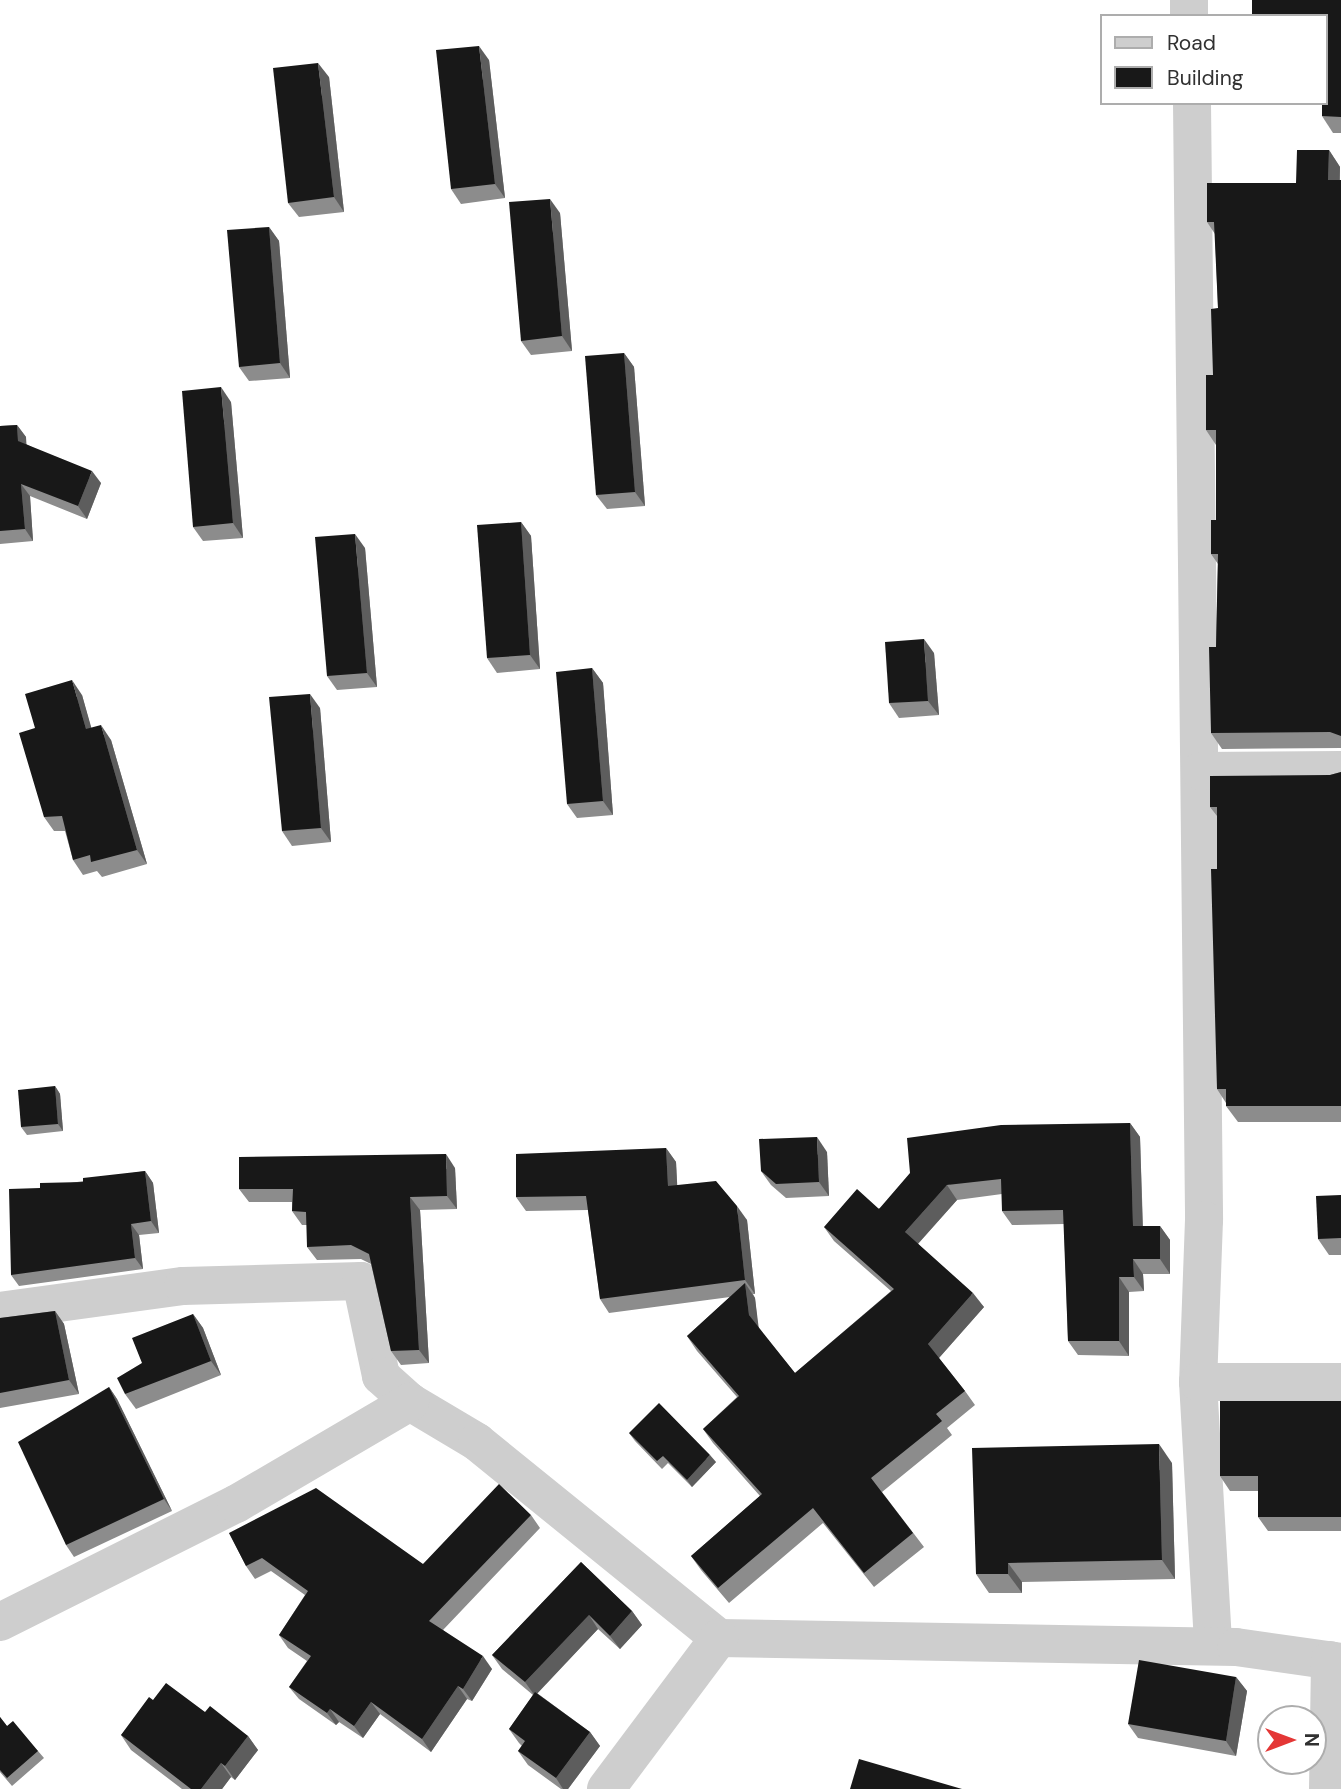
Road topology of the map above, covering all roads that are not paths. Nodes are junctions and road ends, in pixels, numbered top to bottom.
1 (1192, 105) edge
2 (1341, 770) edge
3 (1200, 771) junction
4 (0, 1311) edge
5 (1198, 1382) junction
6 (1341, 1382) edge
7 (410, 1402) junction
8 (0, 1622) edge
9 (719, 1638) junction
10 (1213, 1646) junction
11 (1335, 1661) edge
12 (606, 1789) edge
13 (1328, 1789) edge

1 - 3 street
2 - 3 street
3 - 5 street
4 - 7 street
5 - 6 street
5 - 10 street
7 - 8 street
7 - 9 street
9 - 10 street
9 - 12 street
10 - 11 street
11 - 13 street

